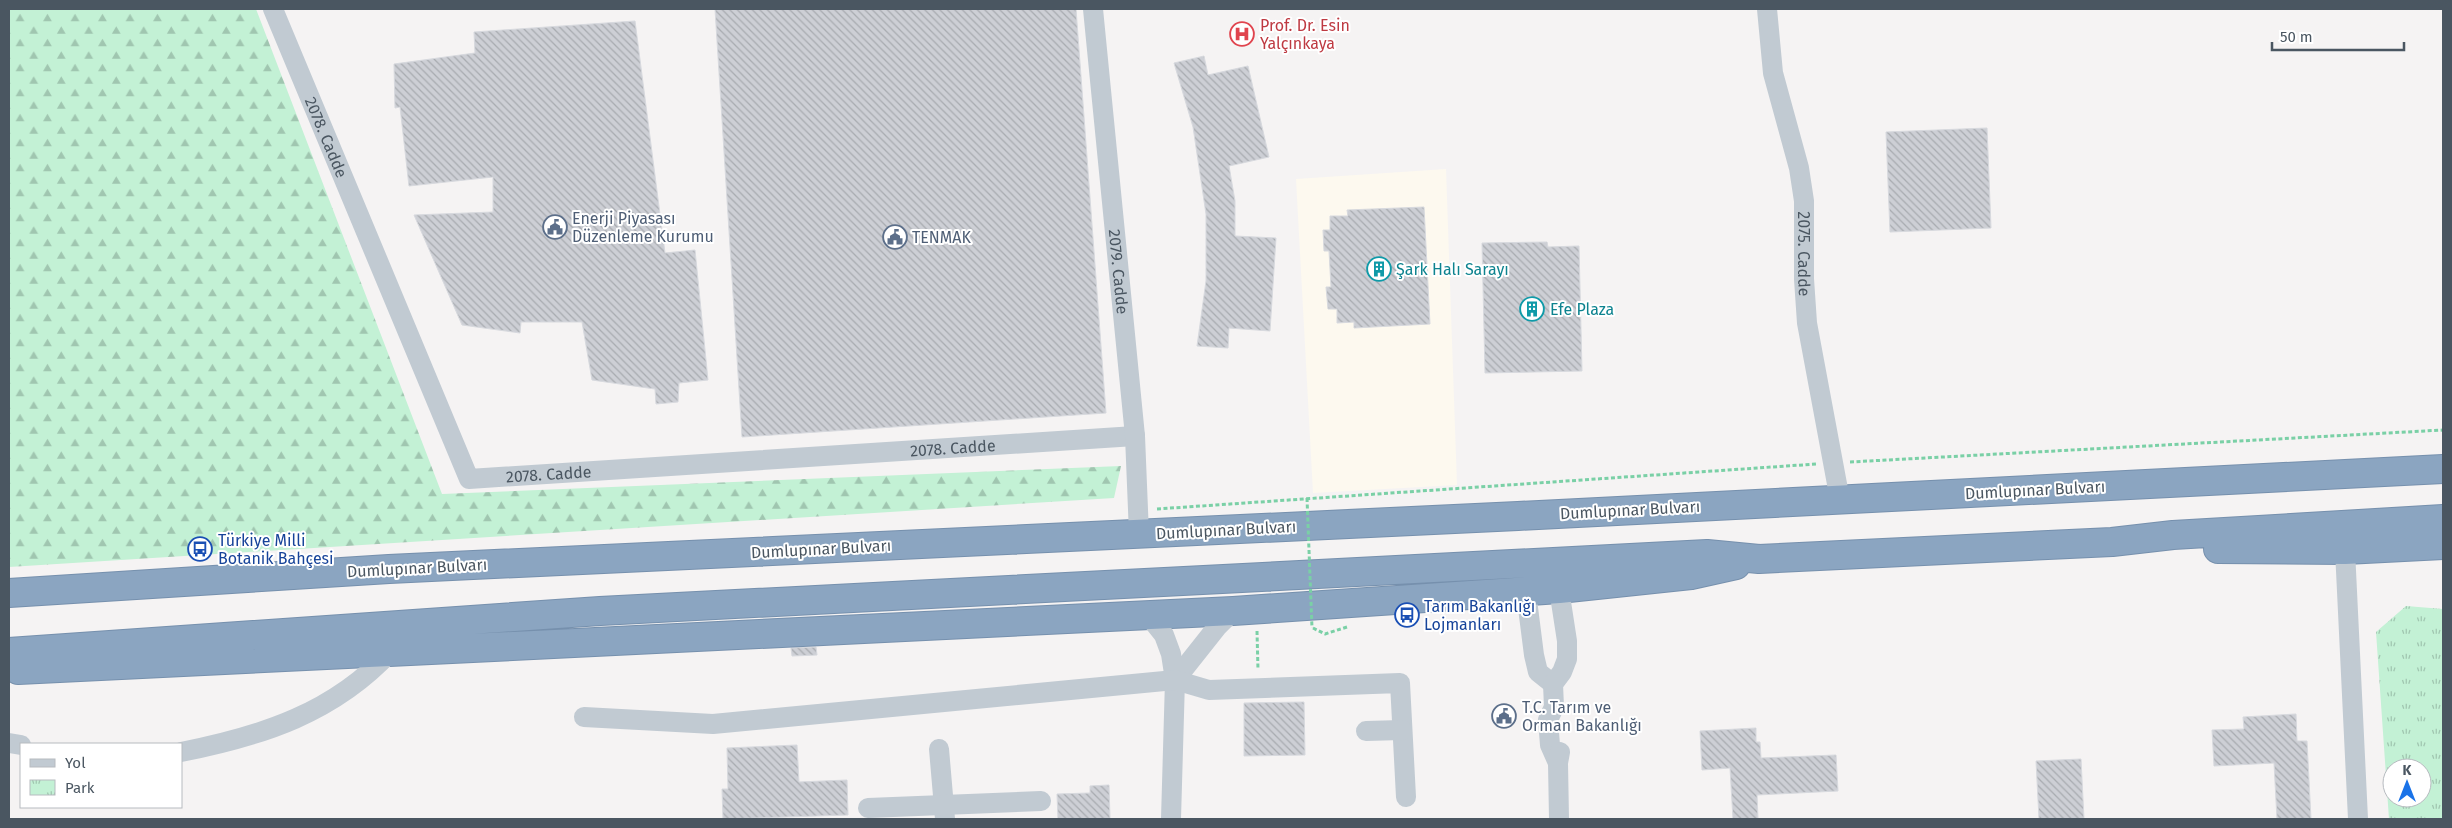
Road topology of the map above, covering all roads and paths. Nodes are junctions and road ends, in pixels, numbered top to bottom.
1 (273, 9) edge
2 (1093, 9) edge
3 (1767, 9) edge
4 (2443, 430) edge
5 (1135, 436) junction
6 (1834, 463) junction
7 (2443, 469) edge
8 (1307, 498) junction
9 (1840, 500) junction
10 (2443, 519) edge
11 (1139, 522) junction
12 (2112, 542) junction
13 (2443, 545) edge
14 (2345, 550) junction
15 (1759, 559) junction
16 (1559, 589) junction
17 (1526, 592) junction
18 (9, 593) edge
19 (1233, 611) junction
20 (1148, 615) junction
21 (1352, 625) dead end
22 (1257, 627) dead end
23 (9, 652) edge
24 (391, 652) junction
25 (9, 671) edge
26 (1175, 680) junction
27 (1553, 684) junction
28 (1258, 688) junction
29 (584, 717) dead end
30 (1402, 730) junction
31 (1366, 731) dead end
32 (939, 748) dead end
33 (182, 752) edge
34 (1406, 797) dead end
35 (1041, 801) dead end
36 (868, 808) dead end
37 (944, 812) edge
38 (1172, 819) edge
39 (1559, 819) edge
40 (2358, 819) edge

1 - 5 street, 2078. Cadde
2 - 5 street, 2079. Cadde
3 - 6 street, 2075. Cadde
4 - 6 path
5 - 11 street, 2079. Cadde
6 - 8 path
6 - 9 street, 2075. Cadde
7 - 9 highway, Dumlupınar Bulvarı
8 - 11 path
8 - 21 path, bridge
9 - 11 highway, Dumlupınar Bulvarı
10 - 12 highway
11 - 18 highway, Dumlupınar Bulvarı
12 - 14 highway
12 - 15 highway
13 - 14 highway
14 - 40 street
15 - 16 highway
15 - 23 highway
16 - 17 highway
16 - 27 street
17 - 19 highway
17 - 27 street
19 - 20 highway
19 - 26 street
20 - 24 highway
20 - 26 street
22 - 28 path
24 - 25 highway
24 - 33 street
26 - 28 street
26 - 29 street
26 - 38 street
27 - 39 street
28 - 30 street
30 - 31 street
30 - 34 street
32 - 37 street
35 - 37 street
36 - 37 street

